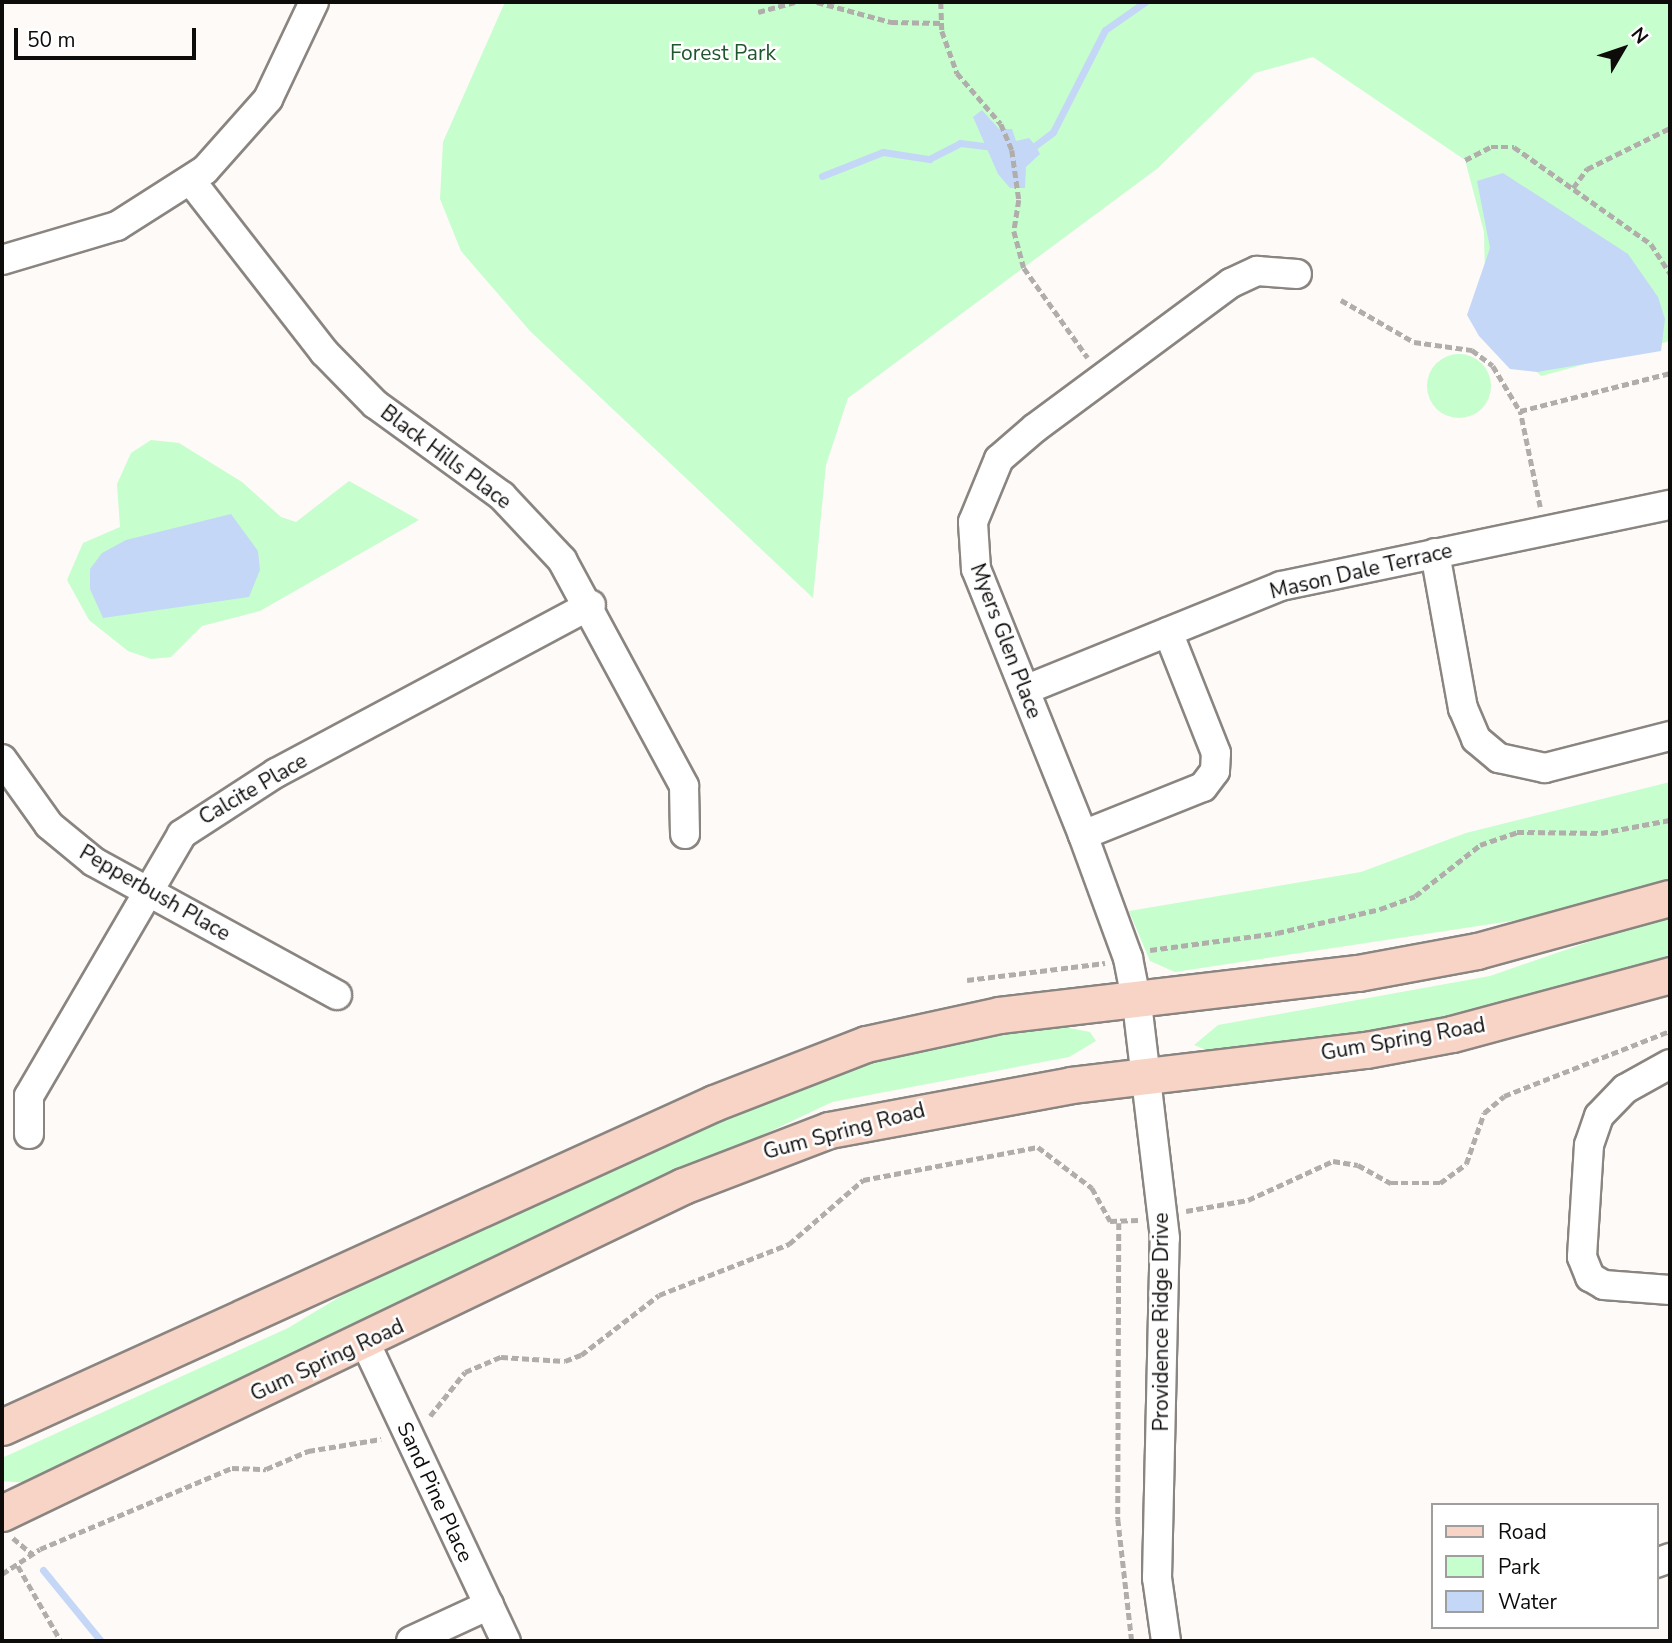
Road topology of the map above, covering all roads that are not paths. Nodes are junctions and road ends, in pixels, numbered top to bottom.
1 (314, 2) edge
2 (191, 181) junction
3 (2, 260) edge
4 (1297, 274) dead end
5 (1669, 510) edge
6 (1435, 553) junction
7 (591, 605) junction
8 (1168, 632) junction
9 (1025, 690) junction
10 (1670, 736) edge
11 (2, 759) edge
12 (685, 834) dead end
13 (1083, 835) junction
14 (146, 890) junction
15 (1670, 898) edge
16 (1670, 975) edge
17 (337, 995) dead end
18 (1137, 1004) junction
19 (1670, 1064) edge
20 (1143, 1074) junction
21 (29, 1134) dead end
22 (1670, 1290) edge
23 (365, 1342) junction
24 (2, 1427) edge
25 (4, 1521) edge
26 (489, 1605) junction
27 (411, 1641) edge
28 (506, 1641) edge
29 (1166, 1641) edge

1 - 2 street
2 - 3 street
2 - 7 street, Black Hills Place
4 - 9 street, Myers Glen Place
5 - 6 street, Mason Dale Terrace
6 - 8 street, Mason Dale Terrace
6 - 10 street
7 - 12 street, Black Hills Place
7 - 14 street, Calcite Place
8 - 9 street, Mason Dale Terrace
8 - 13 street
9 - 13 street, Myers Glen Place
11 - 14 street, Pepperbush Place
13 - 18 street, Myers Glen Place
14 - 17 street, Pepperbush Place
14 - 21 street, Calcite Place
15 - 18 main road
16 - 20 main road, Gum Spring Road
18 - 20 street, Providence Ridge Drive
18 - 24 main road
19 - 22 street
20 - 23 main road, Gum Spring Road
20 - 29 street, Providence Ridge Drive
23 - 25 main road, Gum Spring Road
23 - 26 street, Sand Pine Place
26 - 27 street
26 - 28 street, Sand Pine Place

